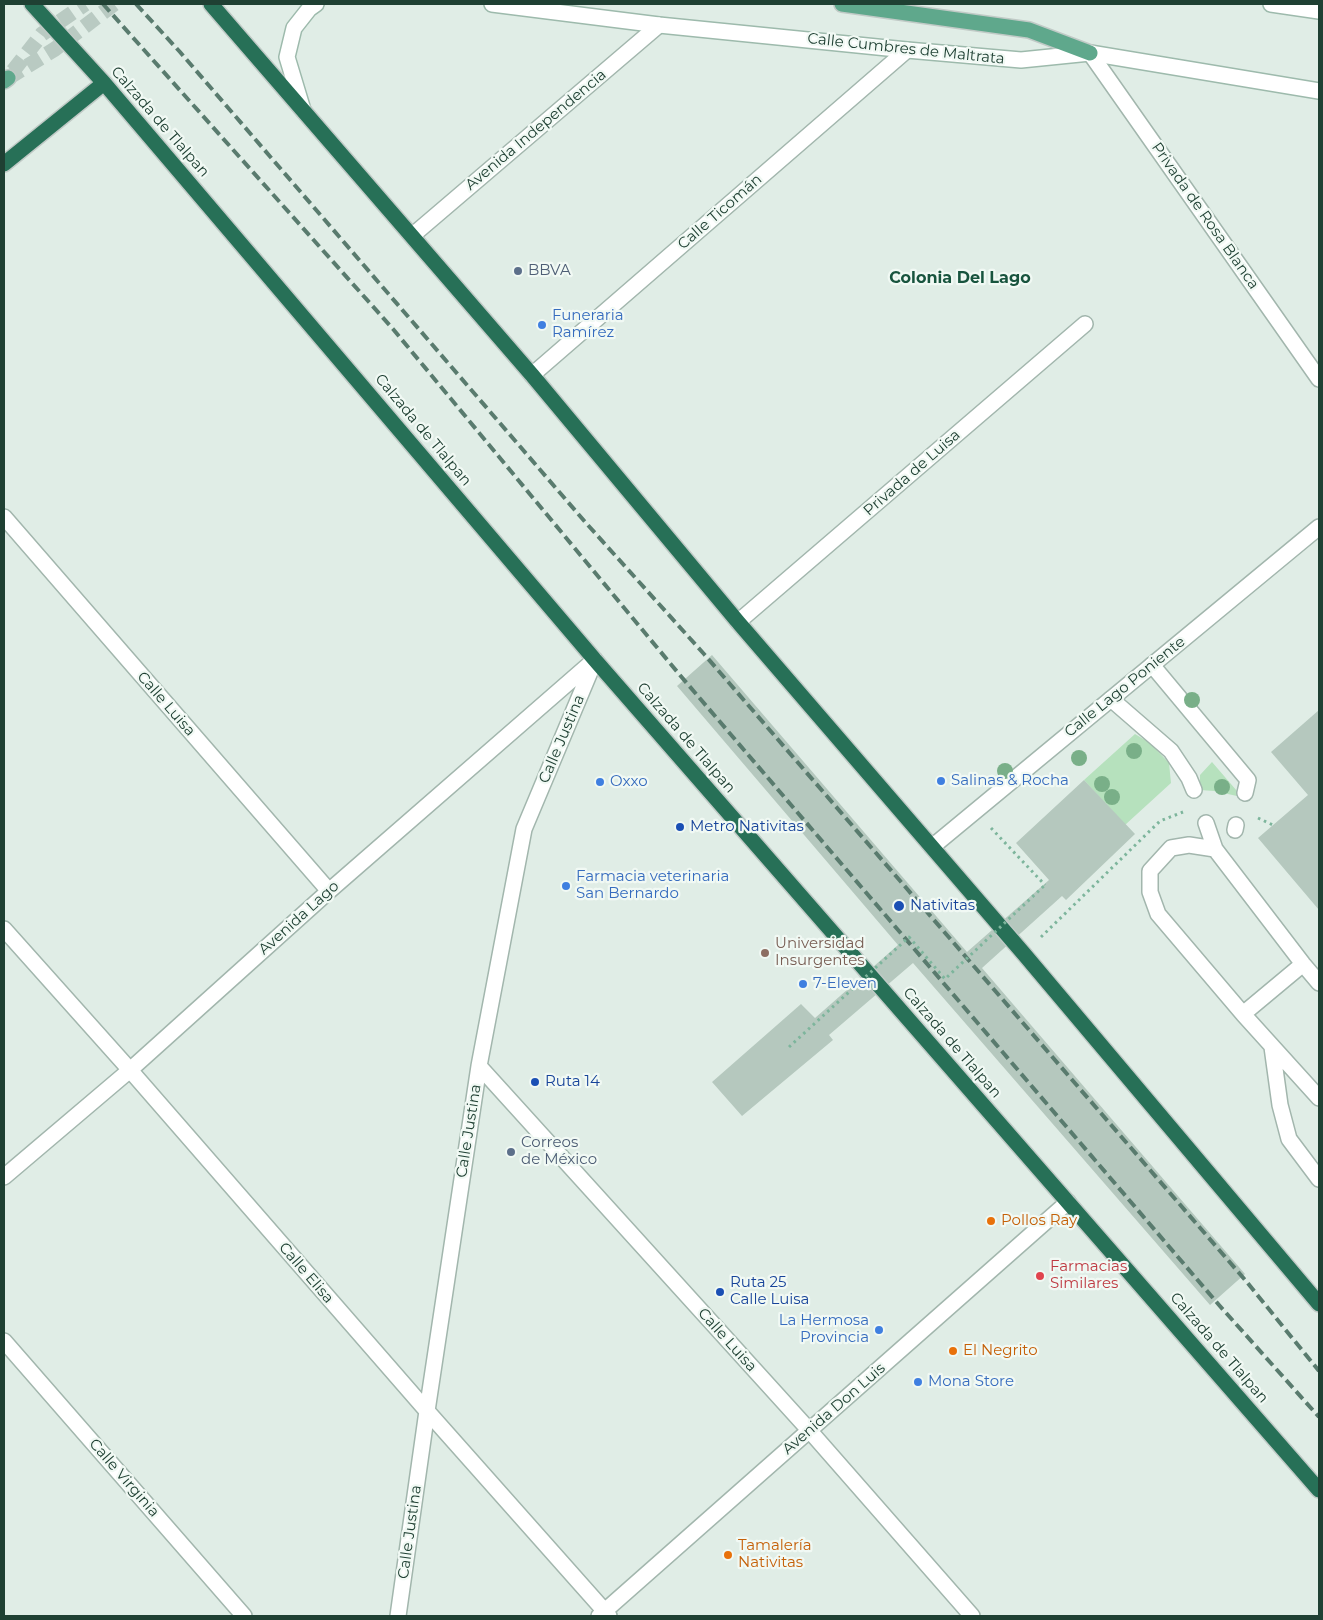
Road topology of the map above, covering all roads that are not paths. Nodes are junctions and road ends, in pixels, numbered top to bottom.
1 (32, 4) edge
2 (211, 4) edge
3 (316, 4) edge
4 (492, 4) edge
5 (842, 4) edge
6 (1270, 4) edge
7 (1319, 11) edge
8 (659, 25) junction
9 (908, 50) junction
10 (1090, 53) junction
11 (104, 84) junction
12 (1319, 90) edge
13 (303, 110) junction
14 (4, 164) edge
15 (413, 235) junction
16 (1085, 324) dead end
17 (532, 375) junction
18 (1319, 379) edge
19 (4, 518) edge
20 (1319, 527) edge
21 (738, 622) junction
22 (595, 660) junction
23 (1152, 665) junction
24 (1111, 699) junction
25 (1194, 790) dead end
26 (1245, 793) dead end
27 (1206, 823) dead end
28 (932, 847) junction
29 (1215, 849) junction
30 (329, 890) junction
31 (4, 929) edge
32 (1303, 964) junction
33 (1319, 983) edge
34 (1242, 1014) junction
35 (1272, 1047) junction
36 (479, 1066) junction
37 (130, 1070) junction
38 (1319, 1098) edge
39 (4, 1177) edge
40 (1319, 1179) edge
41 (1068, 1202) junction
42 (1319, 1304) edge
43 (4, 1341) edge
44 (427, 1412) junction
45 (809, 1430) junction
46 (1319, 1490) edge
47 (605, 1615) edge
48 (244, 1616) edge
49 (398, 1616) edge
50 (972, 1616) edge

1 - 11 highway, Calzada de Tlalpan
2 - 13 highway
3 - 13 street
4 - 8 street, Calle Cumbres de Maltrata
5 - 10 main road
6 - 7 street
8 - 9 street, Calle Cumbres de Maltrata
8 - 15 street, Avenida Independencia
9 - 10 street, Calle Cumbres de Maltrata
9 - 17 street, Calle Ticomán
10 - 12 street, Calle Cumbres de Maltrata
10 - 18 street, Privada de Rosa Blanca
11 - 14 highway
11 - 22 highway, Calzada de Tlalpan
13 - 15 highway
15 - 17 highway
16 - 21 street, Privada de Luisa
17 - 21 highway
19 - 30 street, Calle Luisa
20 - 23 street, Calle Lago Poniente
21 - 28 highway
22 - 30 street, Avenida Lago
22 - 36 street, Calle Justina
22 - 41 highway, Calzada de Tlalpan
23 - 24 street, Calle Lago Poniente
23 - 26 street
24 - 25 street
24 - 28 street, Calle Lago Poniente
27 - 29 street
28 - 42 highway
29 - 32 street
29 - 34 street
30 - 37 street, Avenida Lago
31 - 37 street, Calle Elisa
32 - 33 street
32 - 34 street
34 - 35 street
35 - 38 street
35 - 40 street
36 - 44 street, Calle Justina
36 - 45 street, Calle Luisa
37 - 39 street, Avenida Lago
37 - 44 street, Calle Elisa
41 - 45 street, Avenida Don Luis
41 - 46 highway, Calzada de Tlalpan
43 - 48 street, Calle Virginia
44 - 47 street, Calle Elisa
44 - 49 street, Calle Justina
45 - 47 street, Avenida Don Luis
45 - 50 street, Calle Luisa

